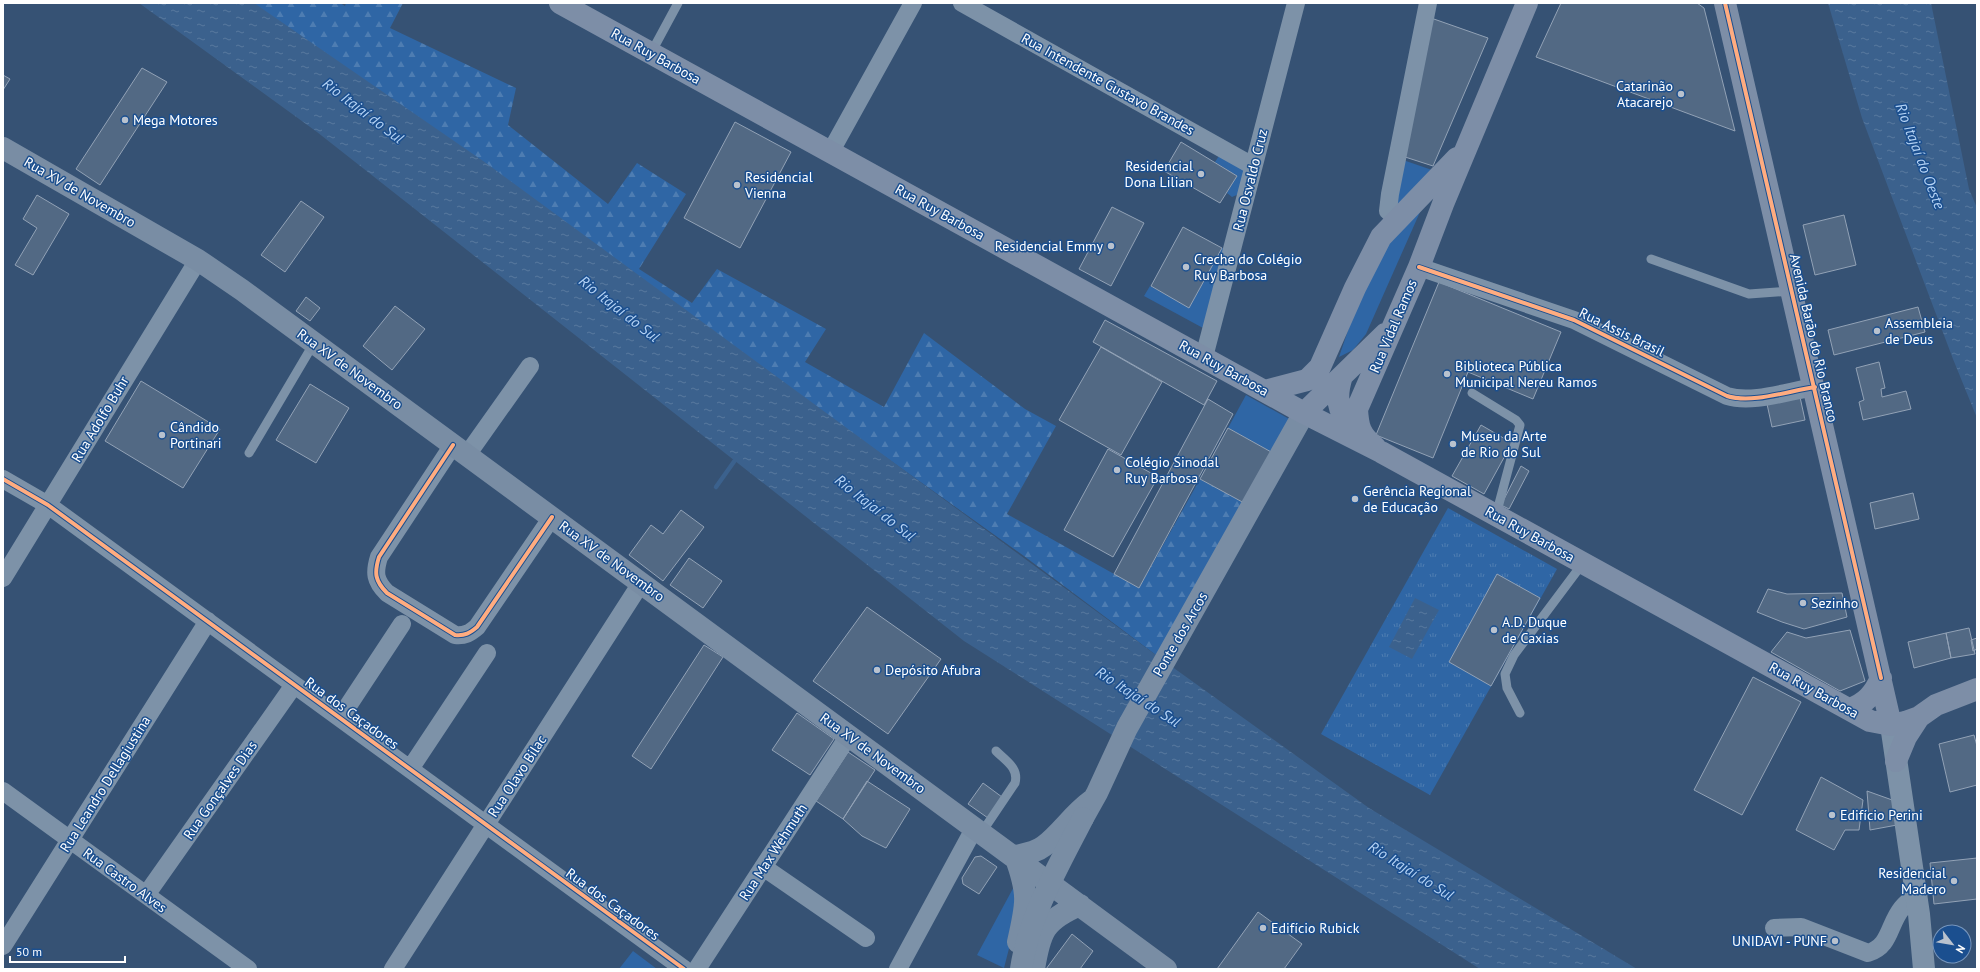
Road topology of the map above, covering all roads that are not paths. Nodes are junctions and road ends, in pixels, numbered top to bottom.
1 (560, 3) edge
2 (678, 3) edge
3 (913, 3) edge
4 (962, 3) edge
5 (1296, 3) edge
6 (1428, 3) edge
7 (1527, 3) edge
8 (1725, 3) edge
9 (651, 53) junction
10 (3, 148) edge
11 (1467, 149) junction
12 (831, 151) junction
13 (1253, 166) junction
14 (1403, 214) junction
15 (1651, 259) dead end
16 (198, 260) junction
17 (1418, 267) junction
18 (1792, 291) junction
19 (1394, 326) junction
20 (314, 343) junction
21 (1204, 357) junction
22 (530, 366) dead end
23 (1342, 376) junction
24 (1815, 387) junction
25 (1265, 391) junction
26 (1472, 393) dead end
27 (1304, 413) junction
28 (1364, 438) junction
29 (460, 450) junction
30 (1381, 452) junction
31 (249, 453) dead end
32 (3, 480) edge
33 (48, 505) junction
34 (1496, 515) junction
35 (552, 517) junction
36 (1583, 563) junction
37 (3, 578) edge
38 (641, 583) junction
39 (208, 621) junction
40 (402, 624) dead end
41 (487, 653) dead end
42 (1880, 678) junction
43 (294, 685) junction
44 (1977, 689) edge
45 (1887, 702) junction
46 (1936, 705) junction
47 (1850, 709) junction
48 (1520, 713) dead end
49 (1919, 717) junction
50 (340, 718) junction
51 (1891, 725) junction
52 (849, 735) junction
53 (996, 751) dead end
54 (1896, 761) junction
55 (410, 769) junction
56 (3, 791) edge
57 (1096, 796) junction
58 (486, 824) junction
59 (978, 830) junction
60 (70, 839) junction
61 (1015, 856) junction
62 (763, 867) junction
63 (146, 895) junction
64 (1917, 904) junction
65 (1080, 905) junction
66 (1026, 910) junction
67 (1774, 928) dead end
68 (866, 938) dead end
69 (1039, 939) junction
70 (3, 946) edge
71 (248, 969) edge
72 (393, 969) edge
73 (684, 969) edge
74 (697, 969) edge
75 (898, 969) edge
76 (1012, 969) edge
77 (1030, 969) edge
78 (1166, 969) edge
79 (1924, 969) edge

1 - 9 main road, Rua Ruy Barbosa
2 - 9 lane
3 - 12 street
4 - 13 street, Rua Intendente Gustavo Brandes
5 - 13 street, Rua Osvaldo Cruz
6 - 14 street
7 - 11 main road, Rua Vidal Ramos
8 - 18 main road, Avenida Barão do Rio Branco
9 - 12 main road, Rua Ruy Barbosa
10 - 16 main road, Rua XV de Novembro
11 - 14 main road, Rua Vidal Ramos
11 - 17 main road, Rua Vidal Ramos
12 - 21 main road, Rua Ruy Barbosa
13 - 21 street, Rua Osvaldo Cruz
14 - 25 main road, Rua Vidal Ramos
15 - 18 lane
16 - 20 main road, Rua XV de Novembro
16 - 33 street, Rua Adolfo Buhr
17 - 19 main road, Rua Vidal Ramos
17 - 24 street, Rua Assis Brasil
18 - 24 main road, Avenida Barão do Rio Branco
19 - 23 main road
19 - 28 main road, Rua Vidal Ramos
20 - 29 main road, Rua XV de Novembro
20 - 31 lane
21 - 25 main road, Rua Ruy Barbosa
22 - 29 street
23 - 27 main road
23 - 28 main road
24 - 42 main road, Avenida Barão do Rio Branco
25 - 27 main road, Rua Ruy Barbosa
26 - 34 lane
27 - 30 main road, Rua Ruy Barbosa
27 - 57 main road, Ponte dos Arcos
28 - 30 main road, Rua Vidal Ramos
29 - 35 main road, Rua XV de Novembro
29 - 35 street
30 - 34 main road, Rua Ruy Barbosa
32 - 33 street, Rua dos Caçadores
33 - 37 street, Rua Adolfo Buhr
33 - 39 street, Rua dos Caçadores
34 - 36 main road, Rua Ruy Barbosa
35 - 38 main road, Rua XV de Novembro
36 - 47 main road, Rua Ruy Barbosa
36 - 48 lane
38 - 52 main road, Rua XV de Novembro
38 - 58 street, Rua Olavo Bilac
39 - 43 street, Rua dos Caçadores
39 - 60 street, Rua Leandro Dellagiustina
40 - 50 street
41 - 55 street
42 - 45 main road, Avenida Barão do Rio Branco
42 - 47 main road
43 - 50 street, Rua dos Caçadores
43 - 63 street, Rua Gonçalves Dias
44 - 46 main road
45 - 46 main road
45 - 51 main road, Avenida Barão do Rio Branco
46 - 49 main road
47 - 51 main road, Rua Ruy Barbosa
49 - 51 main road
49 - 54 main road
50 - 55 street, Rua dos Caçadores
51 - 54 street
52 - 59 main road, Rua XV de Novembro
52 - 62 street, Rua Max Wehmuth
53 - 59 lane
54 - 64 street
55 - 58 street, Rua dos Caçadores
56 - 60 street, Rua Castro Alves
57 - 61 main road
57 - 77 main road, Ponte dos Arcos, bridge
58 - 72 street, Rua Olavo Bilac
58 - 73 street, Rua dos Caçadores
59 - 61 main road, Rua XV de Novembro
59 - 75 street
60 - 63 street, Rua Castro Alves
60 - 70 street, Rua Leandro Dellagiustina
61 - 65 main road, Rua XV de Novembro
61 - 66 main road
62 - 68 street
62 - 74 street, Rua Max Wehmuth
63 - 71 street, Rua Castro Alves
64 - 67 street
64 - 79 street
65 - 69 main road
65 - 78 main road, Rua XV de Novembro
66 - 69 main road
66 - 76 main road
69 - 77 main road

